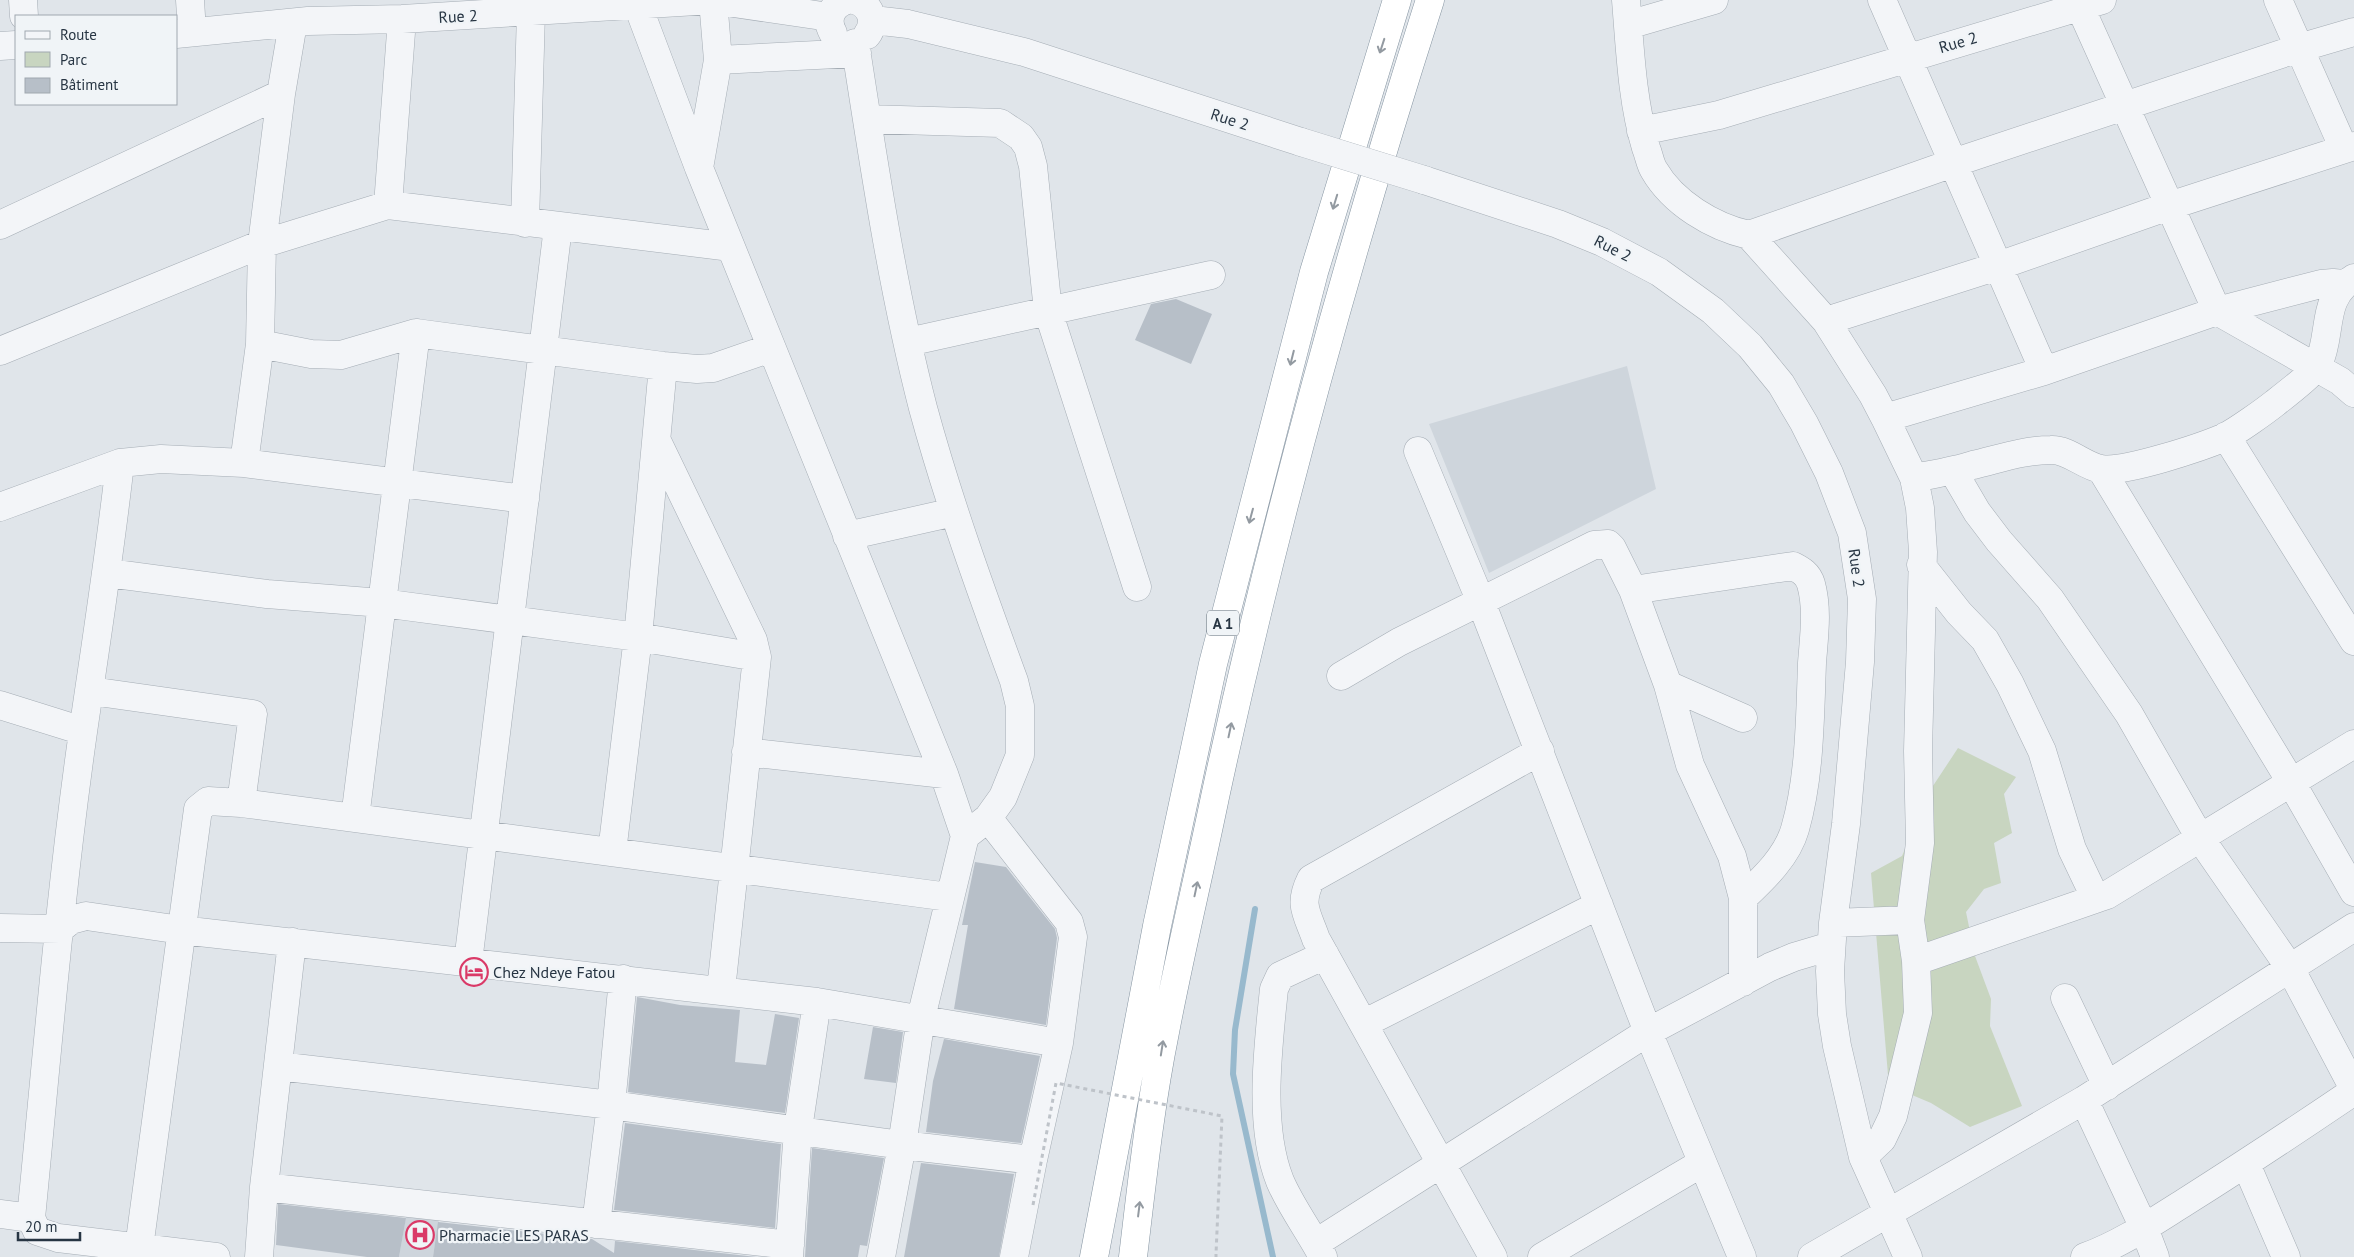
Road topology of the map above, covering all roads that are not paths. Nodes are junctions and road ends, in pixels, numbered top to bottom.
1 (23, 0) edge
2 (190, 0) edge
3 (712, 0) edge
4 (1398, 0) edge
5 (1430, 0) edge
6 (1714, 0) edge
7 (1882, 0) edge
8 (2278, 0) edge
9 (2086, 2) edge
10 (860, 5) edge
11 (638, 6) junction
12 (839, 9) edge
13 (531, 12) junction
14 (1627, 13) edge
15 (24, 15) edge
16 (303, 15) edge
17 (402, 19) junction
18 (2354, 32) edge
19 (184, 33) edge
20 (0, 46) edge
21 (15, 46) edge
22 (856, 48) junction
23 (2299, 48) junction
24 (1907, 57) junction
25 (718, 60) junction
26 (281, 94) junction
27 (2125, 107) junction
28 (867, 119) junction
29 (1641, 131) junction
30 (2349, 148) edge
31 (1953, 163) junction
32 (699, 168) junction
33 (388, 205) junction
34 (2169, 206) junction
35 (525, 223) junction
36 (0, 225) edge
37 (558, 227) junction
38 (1750, 235) junction
39 (262, 244) junction
40 (731, 247) junction
41 (1998, 266) junction
42 (1211, 275) dead end
43 (2349, 281) edge
44 (1048, 311) junction
45 (2217, 311) junction
46 (1826, 321) junction
47 (416, 334) junction
48 (908, 342) junction
49 (260, 344) junction
50 (771, 348) junction
51 (0, 351) edge
52 (543, 351) junction
53 (662, 366) junction
54 (2317, 367) junction
55 (2044, 371) junction
56 (2354, 393) edge
57 (1886, 418) junction
58 (2226, 436) junction
59 (657, 440) junction
60 (1418, 451) dead end
61 (120, 463) junction
62 (244, 463) junction
63 (2101, 469) junction
64 (1953, 471) junction
65 (1914, 478) junction
66 (397, 483) junction
67 (525, 499) junction
68 (0, 507) edge
69 (954, 512) junction
70 (847, 536) junction
71 (1922, 565) junction
72 (108, 573) junction
73 (1138, 586) dead end
74 (1633, 590) junction
75 (1481, 602) junction
76 (382, 603) junction
77 (510, 620) junction
78 (638, 637) junction
79 (2354, 641) edge
80 (757, 657) junction
81 (1341, 676) dead end
82 (1668, 685) junction
83 (91, 691) junction
84 (0, 705) edge
85 (1743, 718) dead end
86 (83, 732) junction
87 (2354, 744) edge
88 (1540, 751) junction
89 (746, 752) junction
90 (944, 774) junction
91 (2291, 782) junction
92 (241, 803) junction
93 (355, 818) junction
94 (988, 818) junction
95 (484, 835) junction
96 (965, 836) junction
97 (2200, 838) junction
98 (612, 852) junction
99 (734, 868) junction
100 (2354, 892) edge
101 (950, 897) junction
102 (1743, 898) junction
103 (2098, 898) junction
104 (1599, 906) junction
105 (1910, 920) junction
106 (2354, 927) edge
107 (0, 928) edge
108 (60, 929) junction
109 (181, 930) junction
110 (1832, 935) junction
111 (292, 942) junction
112 (1325, 955) junction
113 (1916, 961) junction
114 (468, 962) junction
115 (2290, 968) junction
116 (622, 979) junction
117 (1743, 982) junction
118 (721, 990) junction
119 (2065, 998) dead end
120 (817, 1002) junction
121 (920, 1018) junction
122 (1364, 1023) junction
123 (1648, 1032) junction
124 (1060, 1043) junction
125 (278, 1066) junction
126 (2107, 1086) junction
127 (2354, 1090) edge
128 (2084, 1100) junction
129 (611, 1105) junction
130 (798, 1129) junction
131 (902, 1145) junction
132 (1863, 1157) junction
133 (1033, 1160) junction
134 (1702, 1163) junction
135 (1442, 1164) junction
136 (2246, 1164) junction
137 (264, 1187) junction
138 (1889, 1213) junction
139 (0, 1214) edge
140 (31, 1218) junction
141 (596, 1224) junction
142 (2144, 1228) junction
143 (139, 1248) junction
144 (1320, 1250) edge
145 (790, 1251) edge
146 (216, 1257) edge
147 (259, 1257) edge
148 (881, 1257) edge
149 (1014, 1257) edge
150 (1094, 1257) edge
151 (1133, 1257) edge
152 (1493, 1257) edge
153 (1542, 1257) edge
154 (1742, 1257) edge
155 (1812, 1257) edge
156 (1908, 1257) edge
157 (2085, 1257) edge
158 (2155, 1257) edge
159 (2286, 1257) edge

1 - 15 street
2 - 19 street
3 - 11 street, Rue 2
3 - 12 street, Rue 2
3 - 25 street
4 -> 150 highway, A 1
151 -> 5 highway, A 1
6 - 14 street
7 - 24 street
8 - 23 street
9 - 24 street, Rue 2
9 - 27 street
10 - 22 street
10 - 110 street, Rue 2, bridge
11 - 13 street, Rue 2
11 - 32 street
12 - 22 street
13 - 17 street, Rue 2
13 - 35 street
14 - 29 street
16 - 17 street, Rue 2
16 - 19 street, Rue 2
16 - 26 street
17 - 33 street
18 - 23 street
20 - 21 street
22 - 25 street
22 - 28 street
23 - 27 street
23 - 30 street
24 - 29 street, Rue 2
24 - 31 street
25 - 32 street
26 - 36 street
26 - 39 street
27 - 31 street
27 - 34 street
28 - 44 street
28 - 48 street
29 - 38 street
30 - 34 street
31 - 38 street
31 - 41 street
32 - 40 street
33 - 35 street
33 - 39 street
34 - 41 street
34 - 45 street
35 - 37 street
37 - 40 street
37 - 52 street
38 - 46 street
39 - 49 street
39 - 51 street
40 - 50 street
41 - 46 street
41 - 55 street
42 - 44 street
43 - 45 street
43 - 54 street
44 - 48 street
44 - 73 street
45 - 54 street
45 - 55 street
46 - 57 street
47 - 49 street
47 - 52 street
47 - 66 street
48 - 69 street
49 - 62 street
50 - 53 street
50 - 70 street
52 - 53 street
52 - 67 street
53 - 59 street
54 - 56 street
54 - 58 street
55 - 57 street
57 - 65 street
58 - 63 street
58 - 79 street
59 - 78 street
59 - 80 street
60 - 75 street
61 - 62 street
61 - 68 street
61 - 72 street
62 - 66 street
63 - 64 street
63 - 91 street
64 - 65 street
64 - 97 street
65 - 71 street
66 - 67 street
66 - 76 street
67 - 77 street
69 - 70 street
69 - 94 street
70 - 90 street
71 - 103 street
71 - 105 street
72 - 76 street
72 - 83 street
74 - 75 street
74 - 82 street
74 - 102 street
75 - 81 street
75 - 88 street
76 - 77 street
76 - 93 street
77 - 78 street
77 - 95 street
78 - 80 street
78 - 98 street
80 - 89 street
82 - 85 street
82 - 102 street
83 - 86 street
83 - 92 street
84 - 86 street
86 - 108 street
87 - 91 street
88 - 104 street
88 - 112 street
89 - 90 street
89 - 99 street
90 - 96 street
91 - 97 street
91 - 100 street
92 - 93 street
92 - 109 street
93 - 95 street
94 - 96 street
94 - 124 street
95 - 98 street
95 - 114 street
96 - 101 street
97 - 103 street
97 - 115 street
98 - 99 street
99 - 101 street
99 - 118 street
101 - 121 street
102 - 117 street
103 - 113 street
104 - 122 street
104 - 123 street
105 - 110 street
105 - 113 street
106 - 115 street
107 - 108 street
108 - 109 street
108 - 140 street
109 - 111 street
109 - 143 street
110 - 117 street
110 - 132 street, Rue 2
111 - 114 street
111 - 125 street
112 - 122 street
112 - 144 street
113 - 132 street
114 - 116 street
115 - 126 street
115 - 127 street
116 - 118 street
116 - 129 street
117 - 123 street
118 - 120 street
119 - 126 street
120 - 121 street
120 - 130 street
121 - 124 street
121 - 131 street
122 - 135 street
123 - 134 street
123 - 135 street
124 - 133 street
125 - 129 street
125 - 137 street
126 - 128 street
127 - 136 street
128 - 138 street
128 - 142 street
129 - 130 street
129 - 141 street
130 - 131 street
130 - 145 street
131 - 133 street
131 - 148 street
132 - 138 street, Rue 2
133 - 149 street
134 - 153 street
134 - 154 street
135 - 144 street
135 - 152 street
136 - 142 street
136 - 159 street
137 - 141 street
137 - 147 street
138 - 155 street
138 - 156 street, Rue 2
139 - 140 street
140 - 143 street
141 - 145 street
142 - 157 street
142 - 158 street
143 - 146 street

